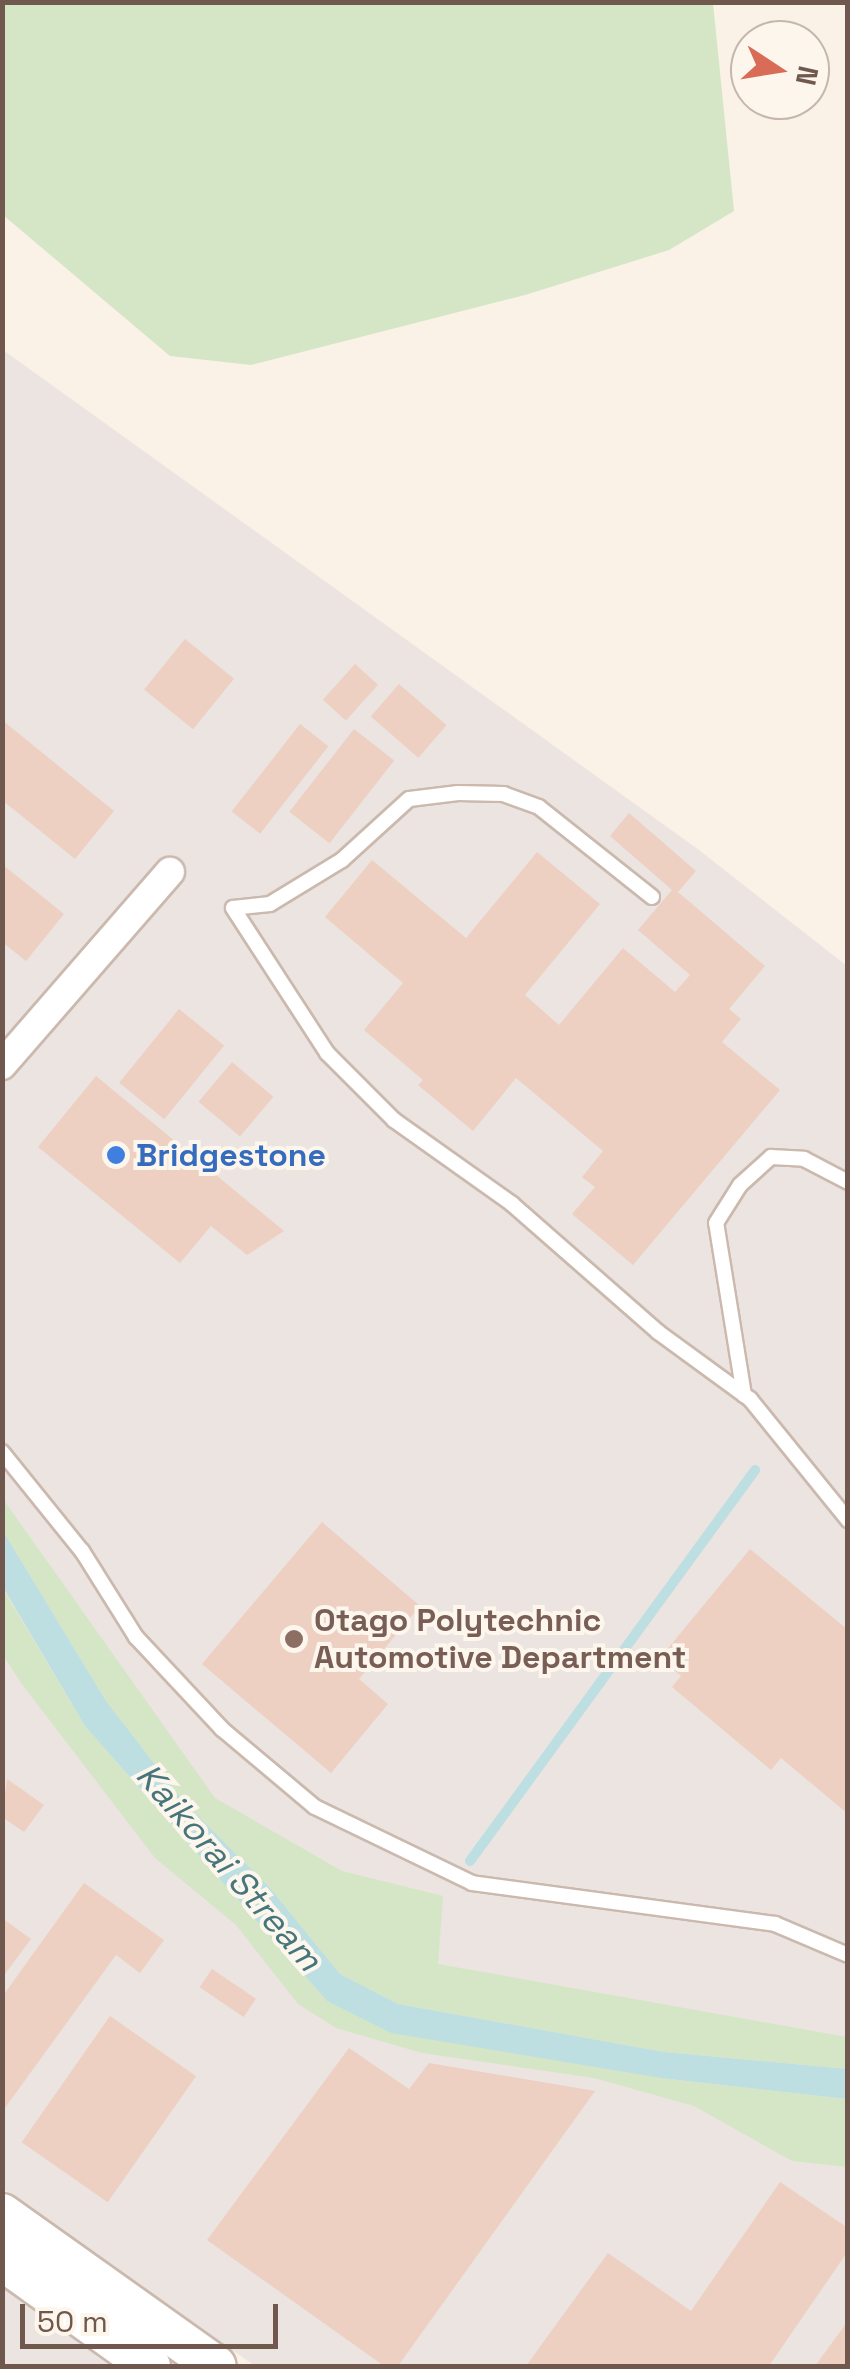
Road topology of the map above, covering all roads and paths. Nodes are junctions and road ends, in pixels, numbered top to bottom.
1 (170, 872) dead end
2 (652, 897) dead end
3 (2, 1065) edge
4 (848, 1182) edge
5 (744, 1395) junction
6 (2, 1452) edge
7 (848, 1520) edge
8 (848, 1955) edge
9 (2, 2214) edge
10 (2, 2260) edge
11 (150, 2366) edge
12 (216, 2366) edge

1 - 3 street
2 - 5 lane
4 - 5 lane
5 - 7 lane
6 - 8 lane
9 - 12 main road
10 - 11 main road

